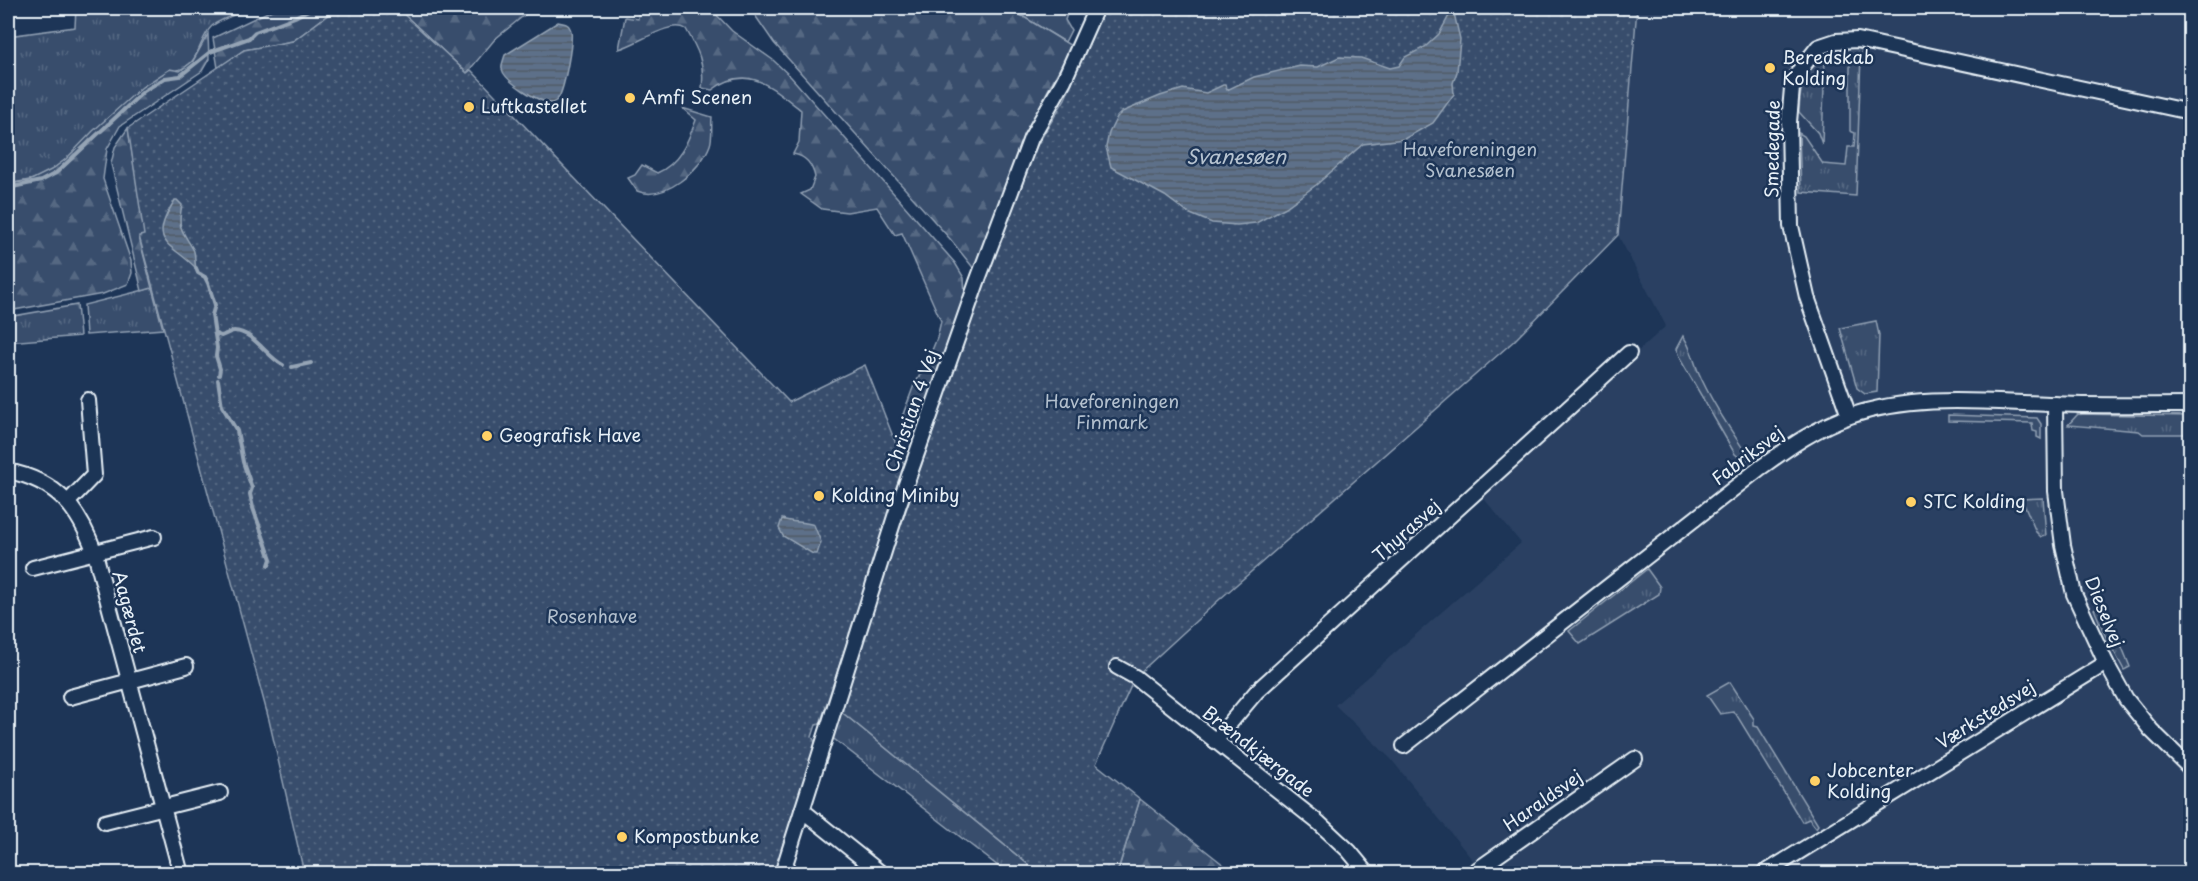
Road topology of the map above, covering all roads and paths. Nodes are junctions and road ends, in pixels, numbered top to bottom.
1 (1096, 8) edge
2 (2190, 112) edge
3 (1629, 353) dead end
4 (88, 400) dead end
5 (2055, 404) junction
6 (2190, 405) edge
7 (1849, 416) junction
8 (8, 471) edge
9 (68, 502) junction
10 (154, 537) dead end
11 (95, 553) junction
12 (33, 568) dead end
13 (2106, 663) junction
14 (186, 666) dead end
15 (1117, 667) dead end
16 (129, 681) junction
17 (70, 697) dead end
18 (1215, 741) junction
19 (1404, 746) dead end
20 (1635, 759) dead end
21 (2190, 768) edge
22 (220, 793) dead end
23 (163, 808) junction
24 (802, 810) junction
25 (105, 822) dead end
26 (181, 873) edge
27 (783, 873) edge
28 (882, 873) edge
29 (1368, 873) edge
30 (1472, 873) edge
31 (1763, 873) edge

1 - 24 street, Christian 4 Vej
2 - 7 street, Smedegade
3 - 18 street, Thyrasvej
4 - 9 street
5 - 6 street, Fabriksvej
5 - 7 street, Fabriksvej
5 - 13 street, Dieselvej
7 - 19 street, Fabriksvej
8 - 9 street, Aagærdet
9 - 11 street, Aagærdet
10 - 11 street, Aagærdet
11 - 12 street, Aagærdet
11 - 16 street, Aagærdet
13 - 21 street, Dieselvej
13 - 31 street, Værkstedsvej
14 - 16 street, Aagærdet
15 - 18 street, Brændkjærgade
16 - 17 street, Aagærdet
16 - 23 street, Aagærdet
18 - 29 street, Brændkjærgade
20 - 30 street, Haraldsvej
22 - 23 street
23 - 25 street
23 - 26 street, Aagærdet
24 - 27 street, Christian 4 Vej
24 - 28 street

